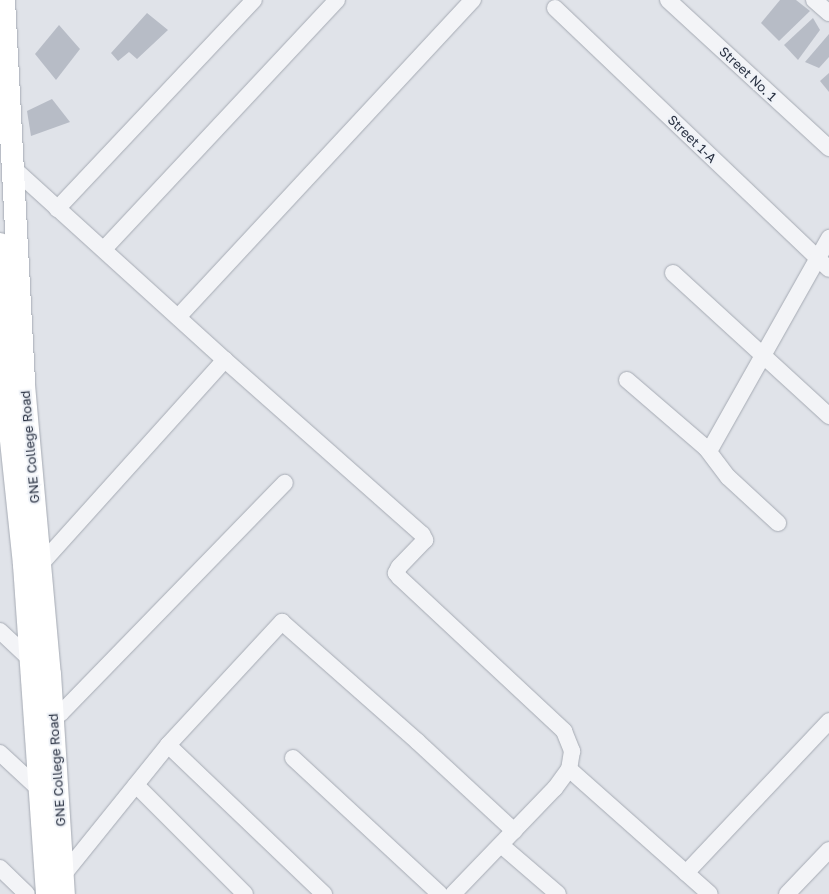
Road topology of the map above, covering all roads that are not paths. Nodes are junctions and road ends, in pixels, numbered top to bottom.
1 (4, 0) edge
2 (254, 0) edge
3 (337, 0) edge
4 (473, 0) edge
5 (668, 0) edge
6 (814, 0) edge
7 (554, 3) edge
8 (829, 14) edge
9 (829, 148) edge
10 (12, 167) junction
11 (58, 209) junction
12 (829, 238) edge
13 (0, 244) edge
14 (104, 249) junction
15 (823, 264) edge
16 (673, 273) dead end
17 (179, 316) junction
18 (764, 356) junction
19 (225, 360) junction
20 (627, 380) dead end
21 (3, 396) edge
22 (829, 416) edge
23 (706, 448) junction
24 (285, 483) dead end
25 (778, 523) dead end
26 (41, 564) junction
27 (0, 631) edge
28 (29, 658) junction
29 (829, 721) edge
30 (44, 723) junction
31 (168, 745) junction
32 (0, 753) edge
33 (293, 758) dead end
34 (569, 770) junction
35 (136, 785) junction
36 (40, 790) junction
37 (514, 831) junction
38 (501, 845) junction
39 (829, 850) edge
40 (0, 868) edge
41 (686, 873) junction
42 (64, 884) edge
43 (27, 894) edge
44 (47, 894) edge
45 (245, 894) edge
46 (324, 894) edge
47 (440, 894) edge
48 (453, 894) edge
49 (558, 894) edge
50 (710, 894) edge
51 (787, 894) edge

1 - 10 street, GNE College Road
2 - 11 street
3 - 14 street
4 - 17 street
5 - 9 street, Street No. 1
6 - 8 street
7 - 15 street, Street 1-A
10 - 11 street
10 - 26 street, GNE College Road
11 - 14 street
12 - 15 street
13 - 21 street, GNE College Road
14 - 17 street
15 - 18 street
16 - 18 street
17 - 19 street
18 - 22 street
18 - 23 street
19 - 26 street
19 - 34 street
20 - 23 street
21 - 28 street, GNE College Road
23 - 25 street
24 - 30 street
26 - 30 street, GNE College Road
27 - 28 street
28 - 30 street, GNE College Road
29 - 41 street
30 - 36 street, GNE College Road
30 - 42 street, GNE College Road
31 - 35 street
31 - 37 street
31 - 46 street
32 - 36 street
33 - 47 street
34 - 37 street
34 - 41 street
35 - 42 street
35 - 45 street
36 - 44 street, GNE College Road
37 - 38 street
38 - 48 street
38 - 49 street
39 - 51 street
40 - 43 street
41 - 50 street

